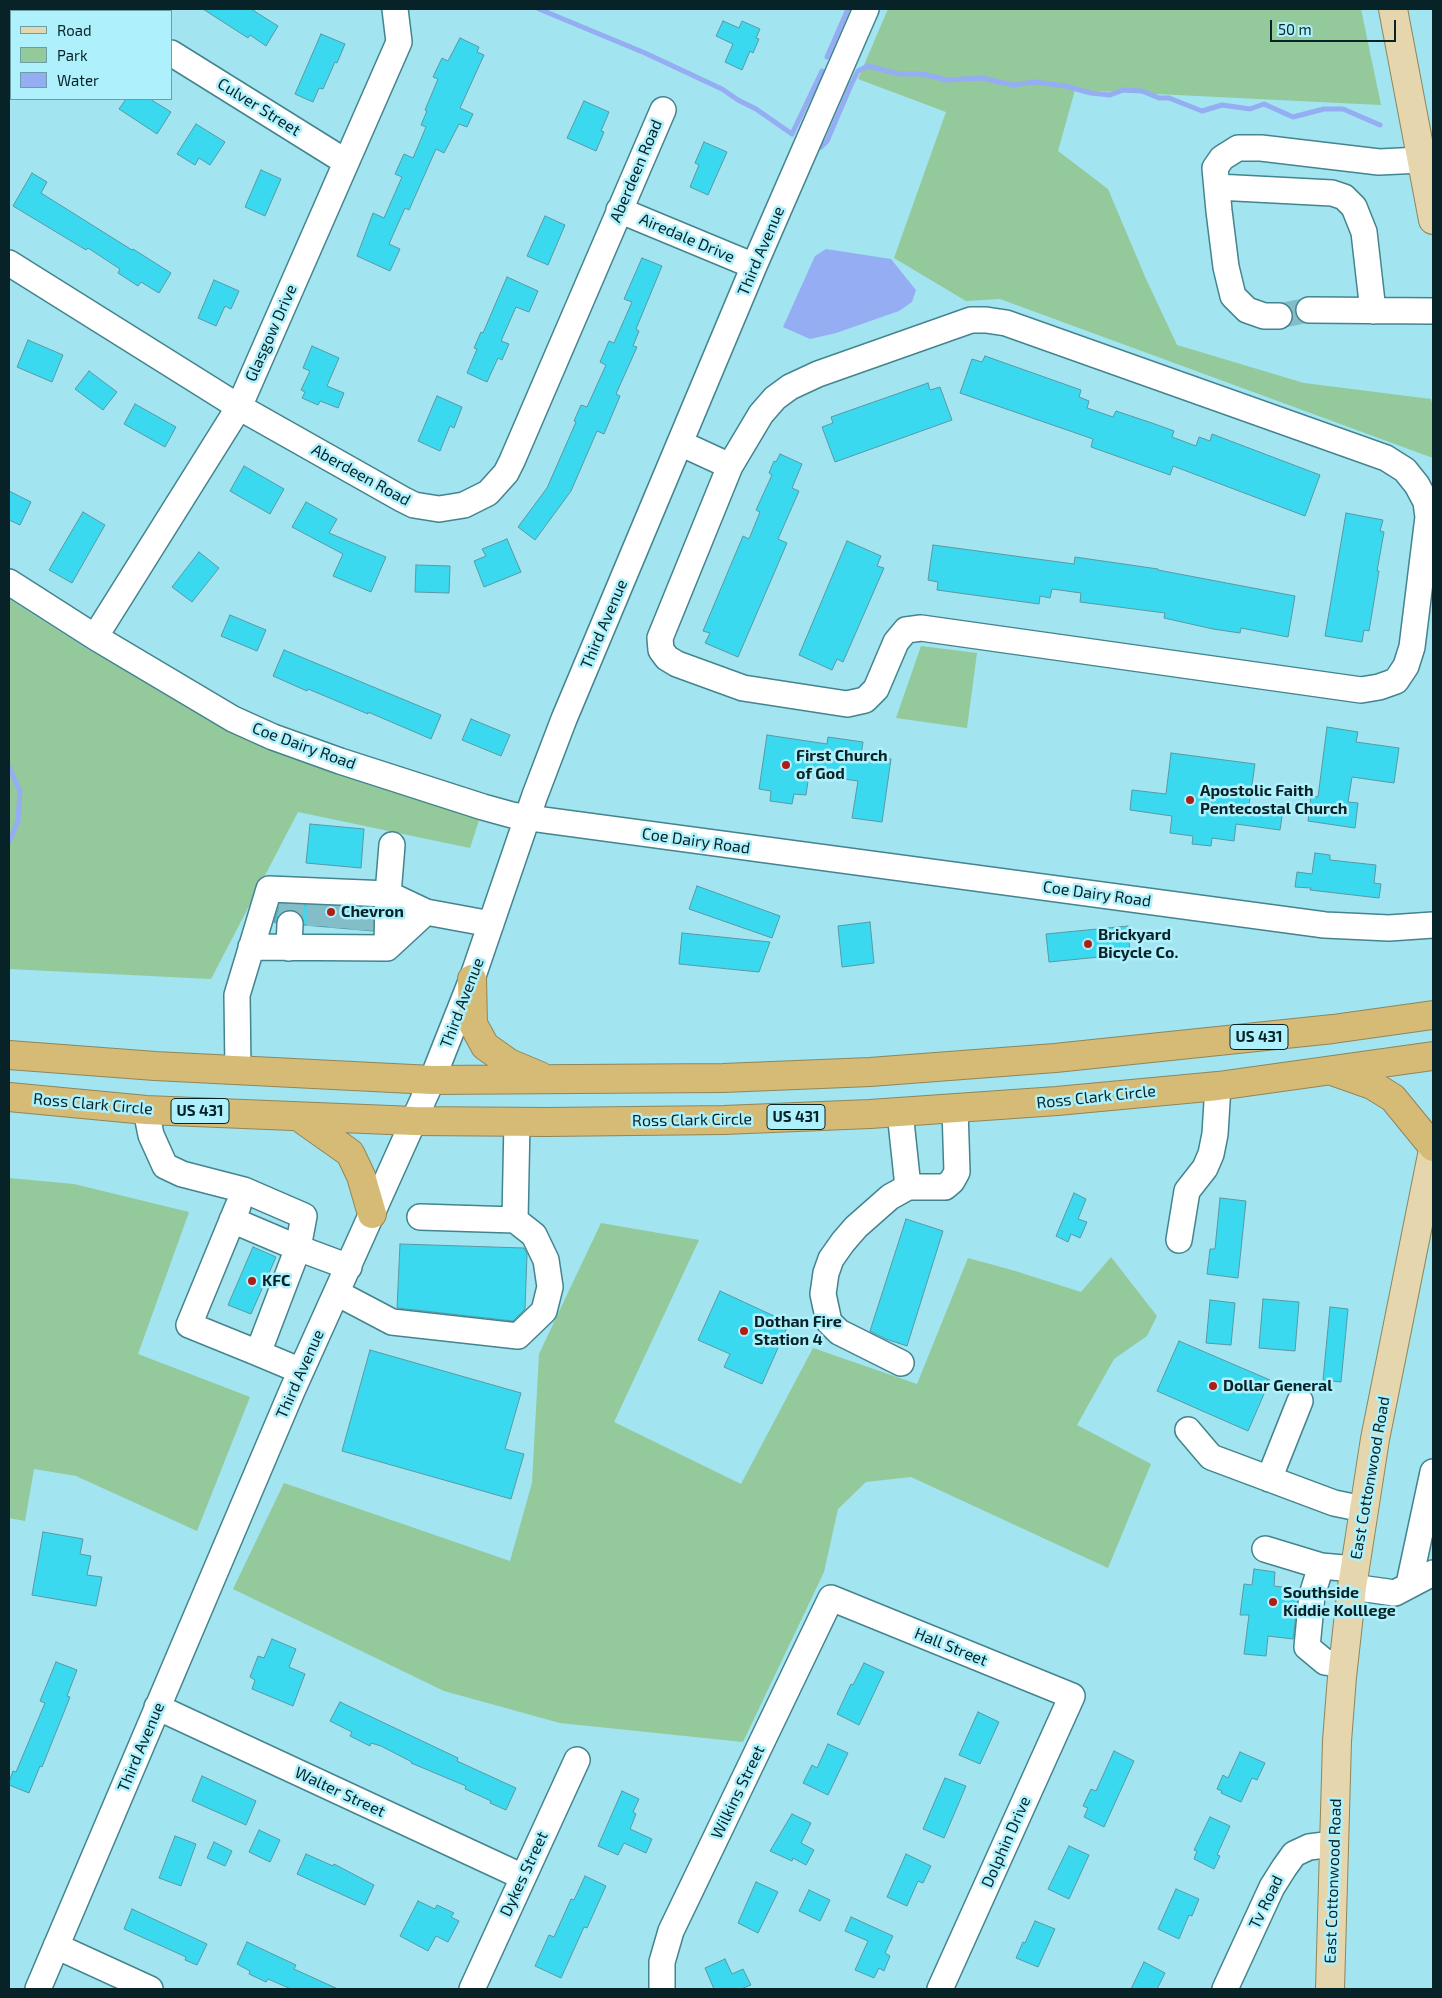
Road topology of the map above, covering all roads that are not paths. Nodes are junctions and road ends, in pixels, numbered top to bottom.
1 (395, 9) edge
2 (866, 9) edge
3 (1393, 9) edge
4 (172, 54) edge
5 (663, 110) dead end
6 (1346, 159) junction
7 (1421, 160) junction
8 (346, 162) junction
9 (1217, 187) junction
10 (1344, 197) junction
11 (620, 210) junction
12 (1433, 220) edge
13 (9, 263) edge
14 (754, 266) junction
15 (1309, 310) tunnel mouth
16 (1373, 311) junction
17 (1433, 311) edge
18 (1279, 316) tunnel mouth
19 (239, 407) junction
20 (680, 443) junction
21 (730, 466) junction
22 (9, 582) edge
23 (95, 637) junction
24 (528, 818) junction
25 (392, 844) dead end
26 (388, 894) junction
27 (426, 912) junction
28 (491, 924) junction
29 (1433, 925) edge
30 (252, 947) junction
31 (387, 948) junction
32 (472, 979) junction
33 (1433, 1015) edge
34 (9, 1055) edge
35 (1433, 1056) edge
36 (1331, 1070) junction
37 (238, 1071) junction
38 (870, 1072) junction
39 (432, 1080) junction
40 (548, 1080) junction
41 (1218, 1086) junction
42 (9, 1096) edge
43 (955, 1109) junction
44 (146, 1110) junction
45 (900, 1112) junction
46 (870, 1114) junction
47 (300, 1117) junction
48 (414, 1121) junction
49 (517, 1122) junction
50 (1433, 1146) edge
51 (1433, 1150) edge
52 (908, 1187) junction
53 (244, 1190) junction
54 (372, 1214) junction
55 (420, 1217) dead end
56 (232, 1220) junction
57 (515, 1220) junction
58 (1179, 1240) dead end
59 (296, 1255) junction
60 (349, 1266) junction
61 (337, 1293) junction
62 (195, 1312) junction
63 (258, 1353) junction
64 (901, 1363) dead end
65 (301, 1371) junction
66 (1300, 1401) dead end
67 (1188, 1430) dead end
68 (1433, 1472) edge
69 (1270, 1479) junction
70 (1363, 1509) junction
71 (1265, 1548) dead end
72 (1321, 1566) junction
73 (1433, 1573) edge
74 (1353, 1578) junction
75 (1410, 1584) junction
76 (831, 1598) joint
77 (1343, 1664) junction
78 (1072, 1696) joint
79 (157, 1707) junction
80 (577, 1760) dead end
81 (1333, 1844) junction
82 (523, 1877) junction
83 (56, 1946) junction
84 (38, 1989) edge
85 (150, 1989) edge
86 (472, 1989) edge
87 (662, 1989) edge
88 (940, 1989) edge
89 (1225, 1989) edge
90 (1330, 1989) edge

1 - 8 street, Glasgow Drive
2 - 14 street, Third Avenue
3 - 7 main road
4 - 8 street, Culver Street
5 - 11 street, Aberdeen Road
6 - 7 street
6 - 9 street
6 - 10 street
7 - 12 main road
8 - 19 street, Glasgow Drive
9 - 10 street
9 - 18 street
10 - 16 street
11 - 14 street, Airedale Drive
11 - 19 street, Aberdeen Road
13 - 19 street, Aberdeen Road
14 - 20 street, Third Avenue
15 - 16 street
16 - 17 street
19 - 23 street, Glasgow Drive
20 - 21 street
20 - 24 street, Third Avenue
21 - 21 street
22 - 23 street, Coe Dairy Road
23 - 24 street, Coe Dairy Road
24 - 28 street, Third Avenue
24 - 29 street, Coe Dairy Road
25 - 26 street
26 - 27 street
26 - 30 street
26 - 31 street
27 - 28 street
27 - 31 street
28 - 32 street, Third Avenue
30 - 31 street
30 - 37 street
32 - 39 street, Third Avenue
32 - 40 highway
33 - 38 highway, US 431
34 - 37 highway, US 431
35 - 36 highway, Ross Clark Circle / US 431
36 - 41 highway, Ross Clark Circle / US 431
36 - 50 highway
37 - 39 highway, US 431
38 - 40 highway, US 431
38 - 46 highway
39 - 40 highway, US 431
39 - 48 street, Third Avenue
41 - 43 highway, Ross Clark Circle / US 431
41 - 58 street
42 - 44 highway, Ross Clark Circle / US 431
43 - 45 highway, Ross Clark Circle / US 431
43 - 52 street
44 - 47 highway, Ross Clark Circle / US 431
44 - 53 street
45 - 46 highway, Ross Clark Circle / US 431
45 - 52 street
46 - 49 highway, Ross Clark Circle / US 431
47 - 48 highway, Ross Clark Circle / US 431
47 - 54 highway
48 - 49 highway, Ross Clark Circle / US 431
48 - 54 street, Third Avenue
49 - 57 street
51 - 70 main road, East Cottonwood Road
52 - 64 street
53 - 56 street
53 - 59 street
54 - 60 street, Third Avenue
55 - 57 street
56 - 59 street
56 - 62 street
57 - 61 street
59 - 60 street
59 - 62 street
59 - 63 street
60 - 61 street, Third Avenue
61 - 65 street, Third Avenue
62 - 63 street
63 - 65 street
65 - 79 street, Third Avenue
66 - 69 street
67 - 69 street
68 - 75 street
69 - 70 street
70 - 74 main road, East Cottonwood Road
71 - 72 street
72 - 74 street
72 - 77 street
73 - 75 street
74 - 75 street
74 - 77 main road, East Cottonwood Road
76 - 78 street, Hall Street
76 - 87 street, Wilkins Street
77 - 81 main road, East Cottonwood Road
78 - 88 street, Dolphin Drive
79 - 82 street, Walter Street
79 - 83 street, Third Avenue
80 - 82 street, Dykes Street
81 - 89 street, Tv Road
81 - 90 main road, East Cottonwood Road
82 - 86 street, Dykes Street
83 - 84 street, Third Avenue
83 - 85 street

